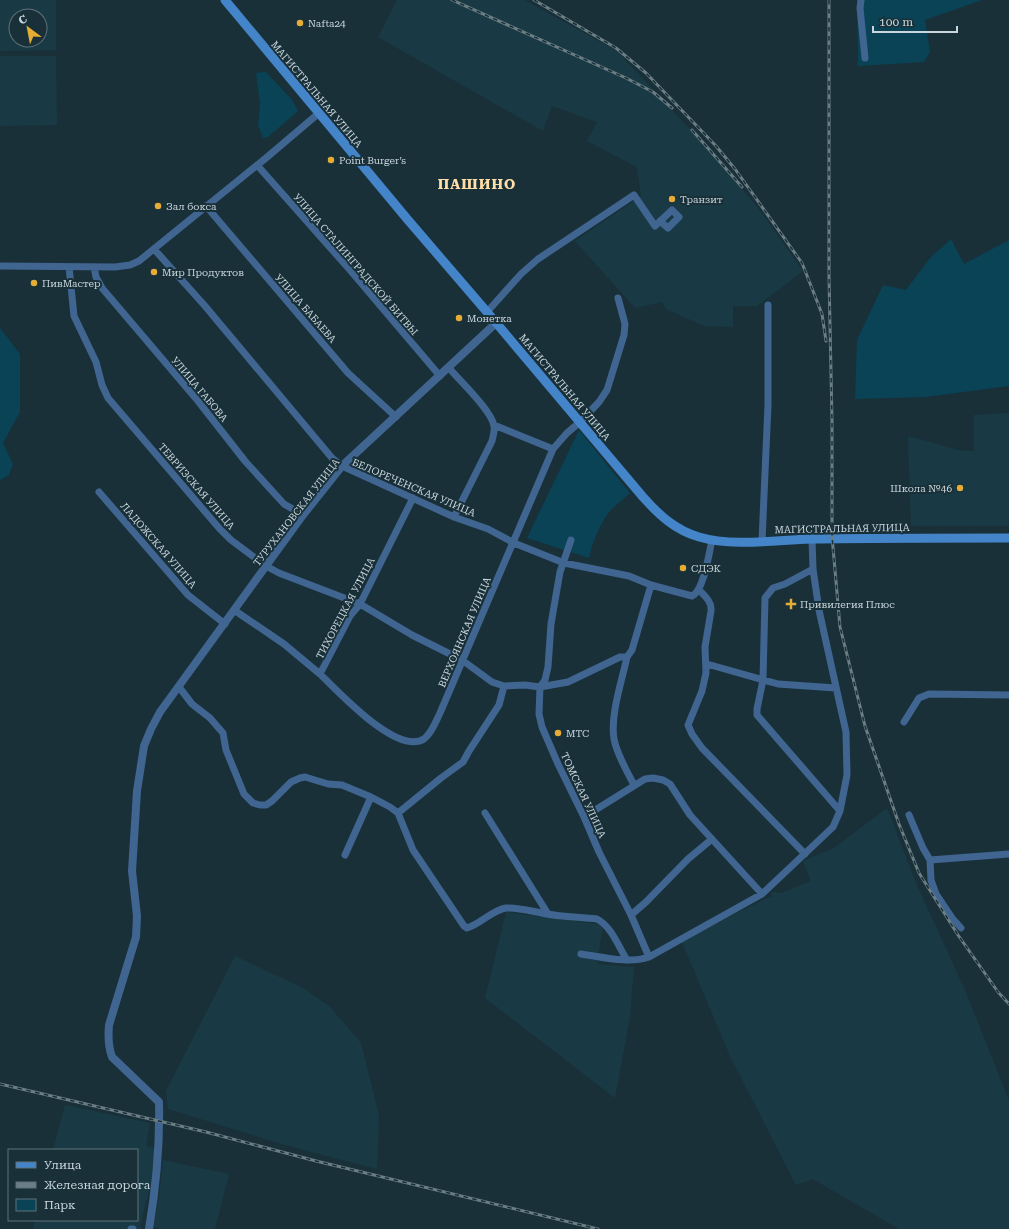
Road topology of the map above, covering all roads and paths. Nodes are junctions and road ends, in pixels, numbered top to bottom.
1 (225, 0) edge
2 (861, 0) edge
3 (865, 58) dead end
4 (319, 113) junction
5 (257, 165) junction
6 (206, 206) junction
7 (660, 221) dead end
8 (154, 249) junction
9 (0, 266) edge
10 (69, 266) junction
11 (94, 267) junction
12 (618, 298) dead end
13 (768, 306) dead end
14 (487, 312) junction
15 (496, 323) junction
16 (449, 368) junction
17 (440, 376) junction
18 (396, 417) junction
19 (580, 422) junction
20 (494, 425) junction
21 (554, 449) junction
22 (342, 466) junction
23 (100, 492) dead end
24 (413, 498) junction
25 (303, 515) junction
26 (454, 517) junction
27 (1009, 538) edge
28 (812, 539) junction
29 (571, 540) dead end
30 (712, 540) junction
31 (762, 541) junction
32 (514, 543) junction
33 (564, 563) junction
34 (266, 566) junction
35 (813, 569) junction
36 (651, 585) junction
37 (699, 590) junction
38 (360, 604) junction
39 (234, 610) junction
40 (225, 624) junction
41 (627, 656) junction
42 (462, 660) junction
43 (707, 664) junction
44 (320, 674) junction
45 (763, 680) junction
46 (504, 686) junction
47 (179, 687) junction
48 (540, 687) junction
49 (836, 688) junction
50 (1009, 695) edge
51 (904, 722) dead end
52 (634, 785) junction
53 (371, 797) junction
54 (840, 811) junction
55 (398, 813) junction
56 (485, 813) dead end
57 (909, 815) dead end
58 (584, 817) junction
59 (712, 839) junction
60 (805, 854) junction
61 (1009, 854) edge
62 (344, 855) dead end
63 (930, 860) junction
64 (762, 894) junction
65 (548, 914) junction
66 (631, 915) junction
67 (961, 928) dead end
68 (581, 954) dead end
69 (649, 957) junction
70 (627, 960) junction
71 (149, 1229) edge

1 - 4 main road, МАГИСТРАЛЬНАЯ УЛИЦА
2 - 3 street
4 - 5 street
4 - 14 main road, МАГИСТРАЛЬНАЯ УЛИЦА
5 - 6 street
5 - 17 street, УЛИЦА СТАЛИНГРАДСКОЙ БИТВЫ
6 - 8 street
6 - 18 street, УЛИЦА БАБАЕВА
7 - 14 street
8 - 11 street
8 - 22 street, БЕЛОРЕЧЕНСКАЯ УЛИЦА
9 - 10 street
10 - 11 street
10 - 34 street, ТЕВРИЗСКАЯ УЛИЦА
11 - 25 street, УЛИЦА ГАБОВА
12 - 19 street
13 - 31 street
14 - 15 main road, МАГИСТРАЛЬНАЯ УЛИЦА
15 - 16 street, ТУРУХАНОВСКАЯ УЛИЦА
15 - 19 main road, МАГИСТРАЛЬНАЯ УЛИЦА
16 - 17 street, ТУРУХАНОВСКАЯ УЛИЦА
16 - 20 street
17 - 18 street, ТУРУХАНОВСКАЯ УЛИЦА
18 - 22 street, ТУРУХАНОВСКАЯ УЛИЦА
19 - 21 street, ВЕРХОЯНСКАЯ УЛИЦА
19 - 30 main road, МАГИСТРАЛЬНАЯ УЛИЦА
20 - 21 street
20 - 26 street
21 - 32 street, ВЕРХОЯНСКАЯ УЛИЦА
22 - 24 street, БЕЛОРЕЧЕНСКАЯ УЛИЦА
22 - 25 street, ТУРУХАНОВСКАЯ УЛИЦА
23 - 40 street, ЛАДОЖСКАЯ УЛИЦА
24 - 26 street, БЕЛОРЕЧЕНСКАЯ УЛИЦА
24 - 38 street, ТИХОРЕЦКАЯ УЛИЦА
25 - 34 street, ТУРУХАНОВСКАЯ УЛИЦА
26 - 32 street, БЕЛОРЕЧЕНСКАЯ УЛИЦА
27 - 28 main road, МАГИСТРАЛЬНАЯ УЛИЦА
28 - 31 main road, МАГИСТРАЛЬНАЯ УЛИЦА
28 - 35 street
29 - 33 street, ТОМСКАЯ УЛИЦА
30 - 31 main road, МАГИСТРАЛЬНАЯ УЛИЦА
30 - 37 street
32 - 33 street, БЕЛОРЕЧЕНСКАЯ УЛИЦА
32 - 42 street, ВЕРХОЯНСКАЯ УЛИЦА
33 - 36 street, БЕЛОРЕЧЕНСКАЯ УЛИЦА
33 - 48 street, ТОМСКАЯ УЛИЦА
34 - 38 street, ТЕВРИЗСКАЯ УЛИЦА
34 - 39 street, ТУРУХАНОВСКАЯ УЛИЦА
35 - 45 street
35 - 49 street
36 - 37 street, БЕЛОРЕЧЕНСКАЯ УЛИЦА
36 - 41 street
37 - 43 street
38 - 42 street, ТЕВРИЗСКАЯ УЛИЦА
38 - 44 street, ТИХОРЕЦКАЯ УЛИЦА
39 - 40 street, ТУРУХАНОВСКАЯ УЛИЦА
39 - 44 street, ТИХОРЕЦКАЯ УЛИЦА
40 - 47 street, ТУРУХАНОВСКАЯ УЛИЦА
41 - 48 street, ТЕВРИЗСКАЯ УЛИЦА
41 - 52 street
42 - 44 street, ВЕРХОЯНСКАЯ УЛИЦА
42 - 46 street, ТЕВРИЗСКАЯ УЛИЦА
43 - 45 street
43 - 60 street
45 - 49 street
45 - 54 street
46 - 48 street, ТЕВРИЗСКАЯ УЛИЦА
46 - 55 street
47 - 53 street
47 - 71 street, ТУРУХАНОВСКАЯ УЛИЦА
48 - 58 street, ТОМСКАЯ УЛИЦА
49 - 54 street
50 - 51 street
52 - 58 street
52 - 59 street
53 - 55 street
53 - 62 street
54 - 60 street
55 - 65 street
56 - 65 street
57 - 63 street
58 - 66 street, ТОМСКАЯ УЛИЦА
59 - 64 street
59 - 66 street
60 - 64 street
61 - 63 street
63 - 67 street
64 - 69 street
65 - 70 street
66 - 69 street, ТОМСКАЯ УЛИЦА
68 - 70 street
69 - 70 street

